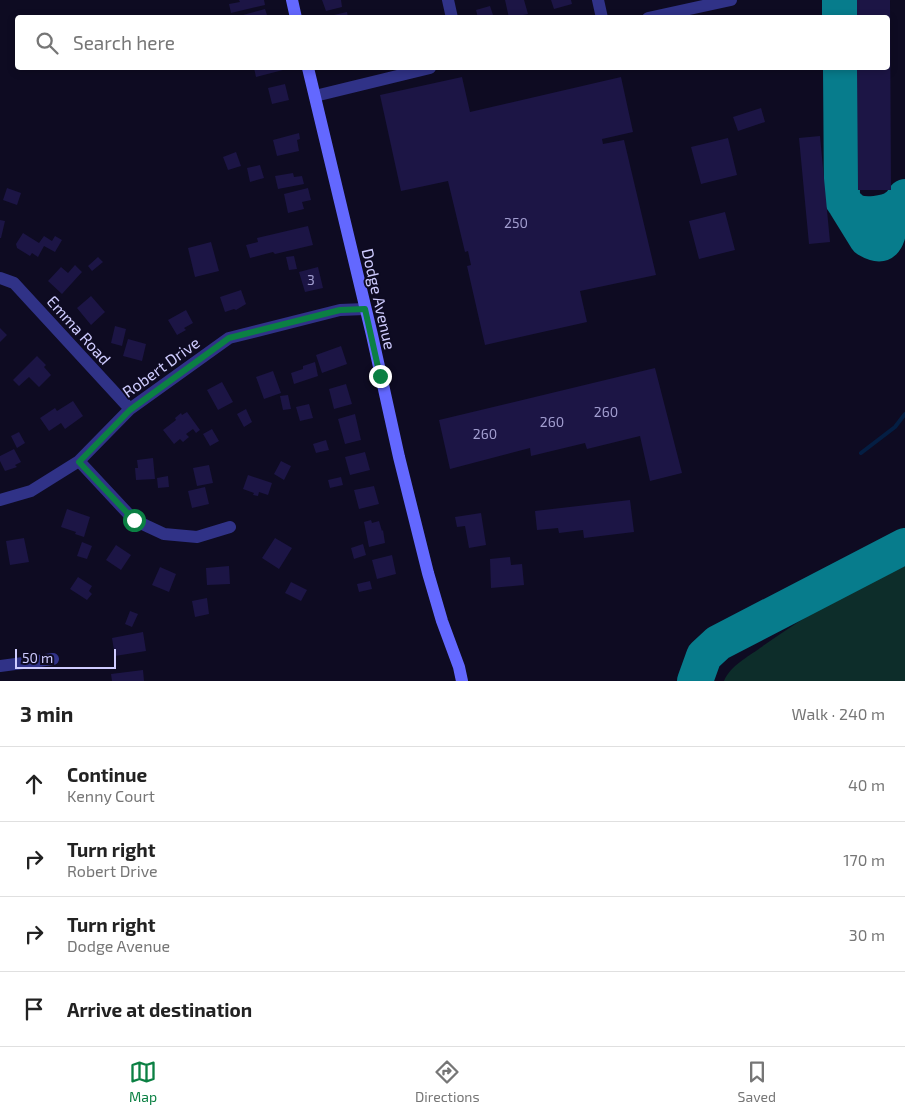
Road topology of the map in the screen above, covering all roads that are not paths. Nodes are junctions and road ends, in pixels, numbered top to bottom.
1 (292, 0) edge
2 (448, 0) edge
3 (598, 0) edge
4 (731, 0) edge
5 (295, 15) edge
6 (451, 15) edge
7 (601, 15) edge
8 (662, 15) edge
9 (308, 70) edge
10 (422, 70) edge
11 (315, 96) junction
12 (0, 278) edge
13 (365, 309) junction
14 (130, 410) junction
15 (79, 462) junction
16 (0, 500) edge
17 (230, 527) dead end
18 (53, 659) dead end
19 (0, 666) edge
20 (462, 681) edge

1 - 5 main road
2 - 6 street
3 - 7 street
4 - 8 street
9 - 11 main road, Dodge Avenue
10 - 11 street
11 - 13 main road, Dodge Avenue
12 - 14 street, Emma Road
13 - 14 street, Robert Drive
13 - 20 main road, Dodge Avenue
14 - 15 street, Robert Drive
15 - 16 street, Robert Drive
15 - 17 street
18 - 19 street

